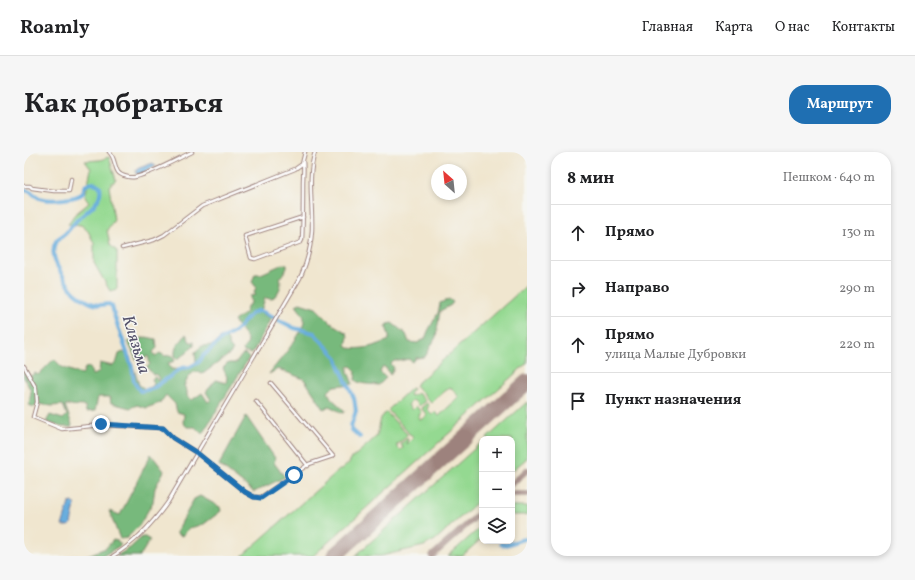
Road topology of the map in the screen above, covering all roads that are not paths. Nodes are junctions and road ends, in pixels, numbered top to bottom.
1 (110, 152) edge
2 (192, 152) edge
3 (305, 152) edge
4 (315, 152) edge
5 (303, 161) junction
6 (70, 179) dead end
7 (24, 186) edge
8 (304, 217) junction
9 (122, 248) dead end
10 (24, 366) edge
11 (271, 383) dead end
12 (256, 400) dead end
13 (197, 453) junction
14 (308, 466) junction
15 (113, 556) edge

1 - 2 street
3 - 5 street
4 - 13 street
5 - 8 street
5 - 9 street
6 - 7 street
8 - 8 street
10 - 13 street
11 - 14 street
12 - 14 street
13 - 14 street
13 - 15 street

